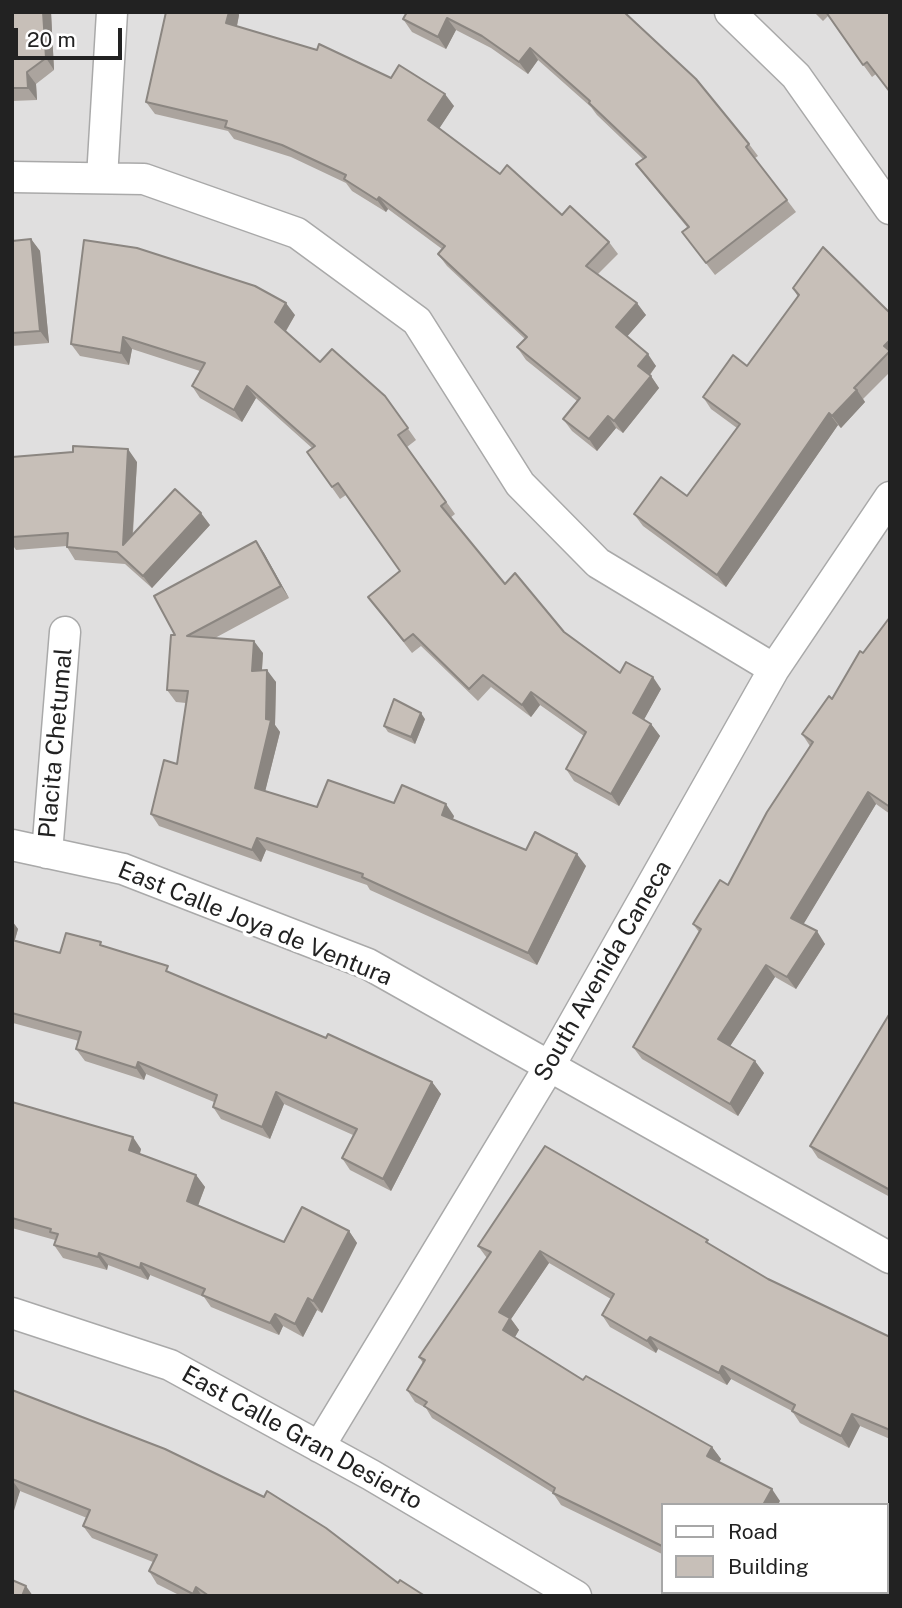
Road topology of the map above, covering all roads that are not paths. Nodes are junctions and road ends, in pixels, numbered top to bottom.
1 (112, 12) edge
2 (730, 12) edge
3 (12, 177) edge
4 (102, 178) junction
5 (890, 209) edge
6 (890, 497) edge
7 (65, 632) dead end
8 (774, 669) junction
9 (12, 845) edge
10 (47, 853) junction
11 (550, 1067) junction
12 (890, 1258) edge
13 (12, 1313) edge
14 (319, 1447) junction
15 (576, 1596) edge

1 - 4 street
2 - 5 street
3 - 4 street
4 - 8 street
6 - 8 street, South Avenida Caneca
7 - 10 street, Placita Chetumal
8 - 11 street, South Avenida Caneca
9 - 10 street, East Calle Joya de Ventura
10 - 11 street, East Calle Joya de Ventura
11 - 12 street, East Calle Joya de Ventura
11 - 14 street, South Avenida Caneca
13 - 14 street, East Calle Gran Desierto
14 - 15 street, East Calle Gran Desierto

